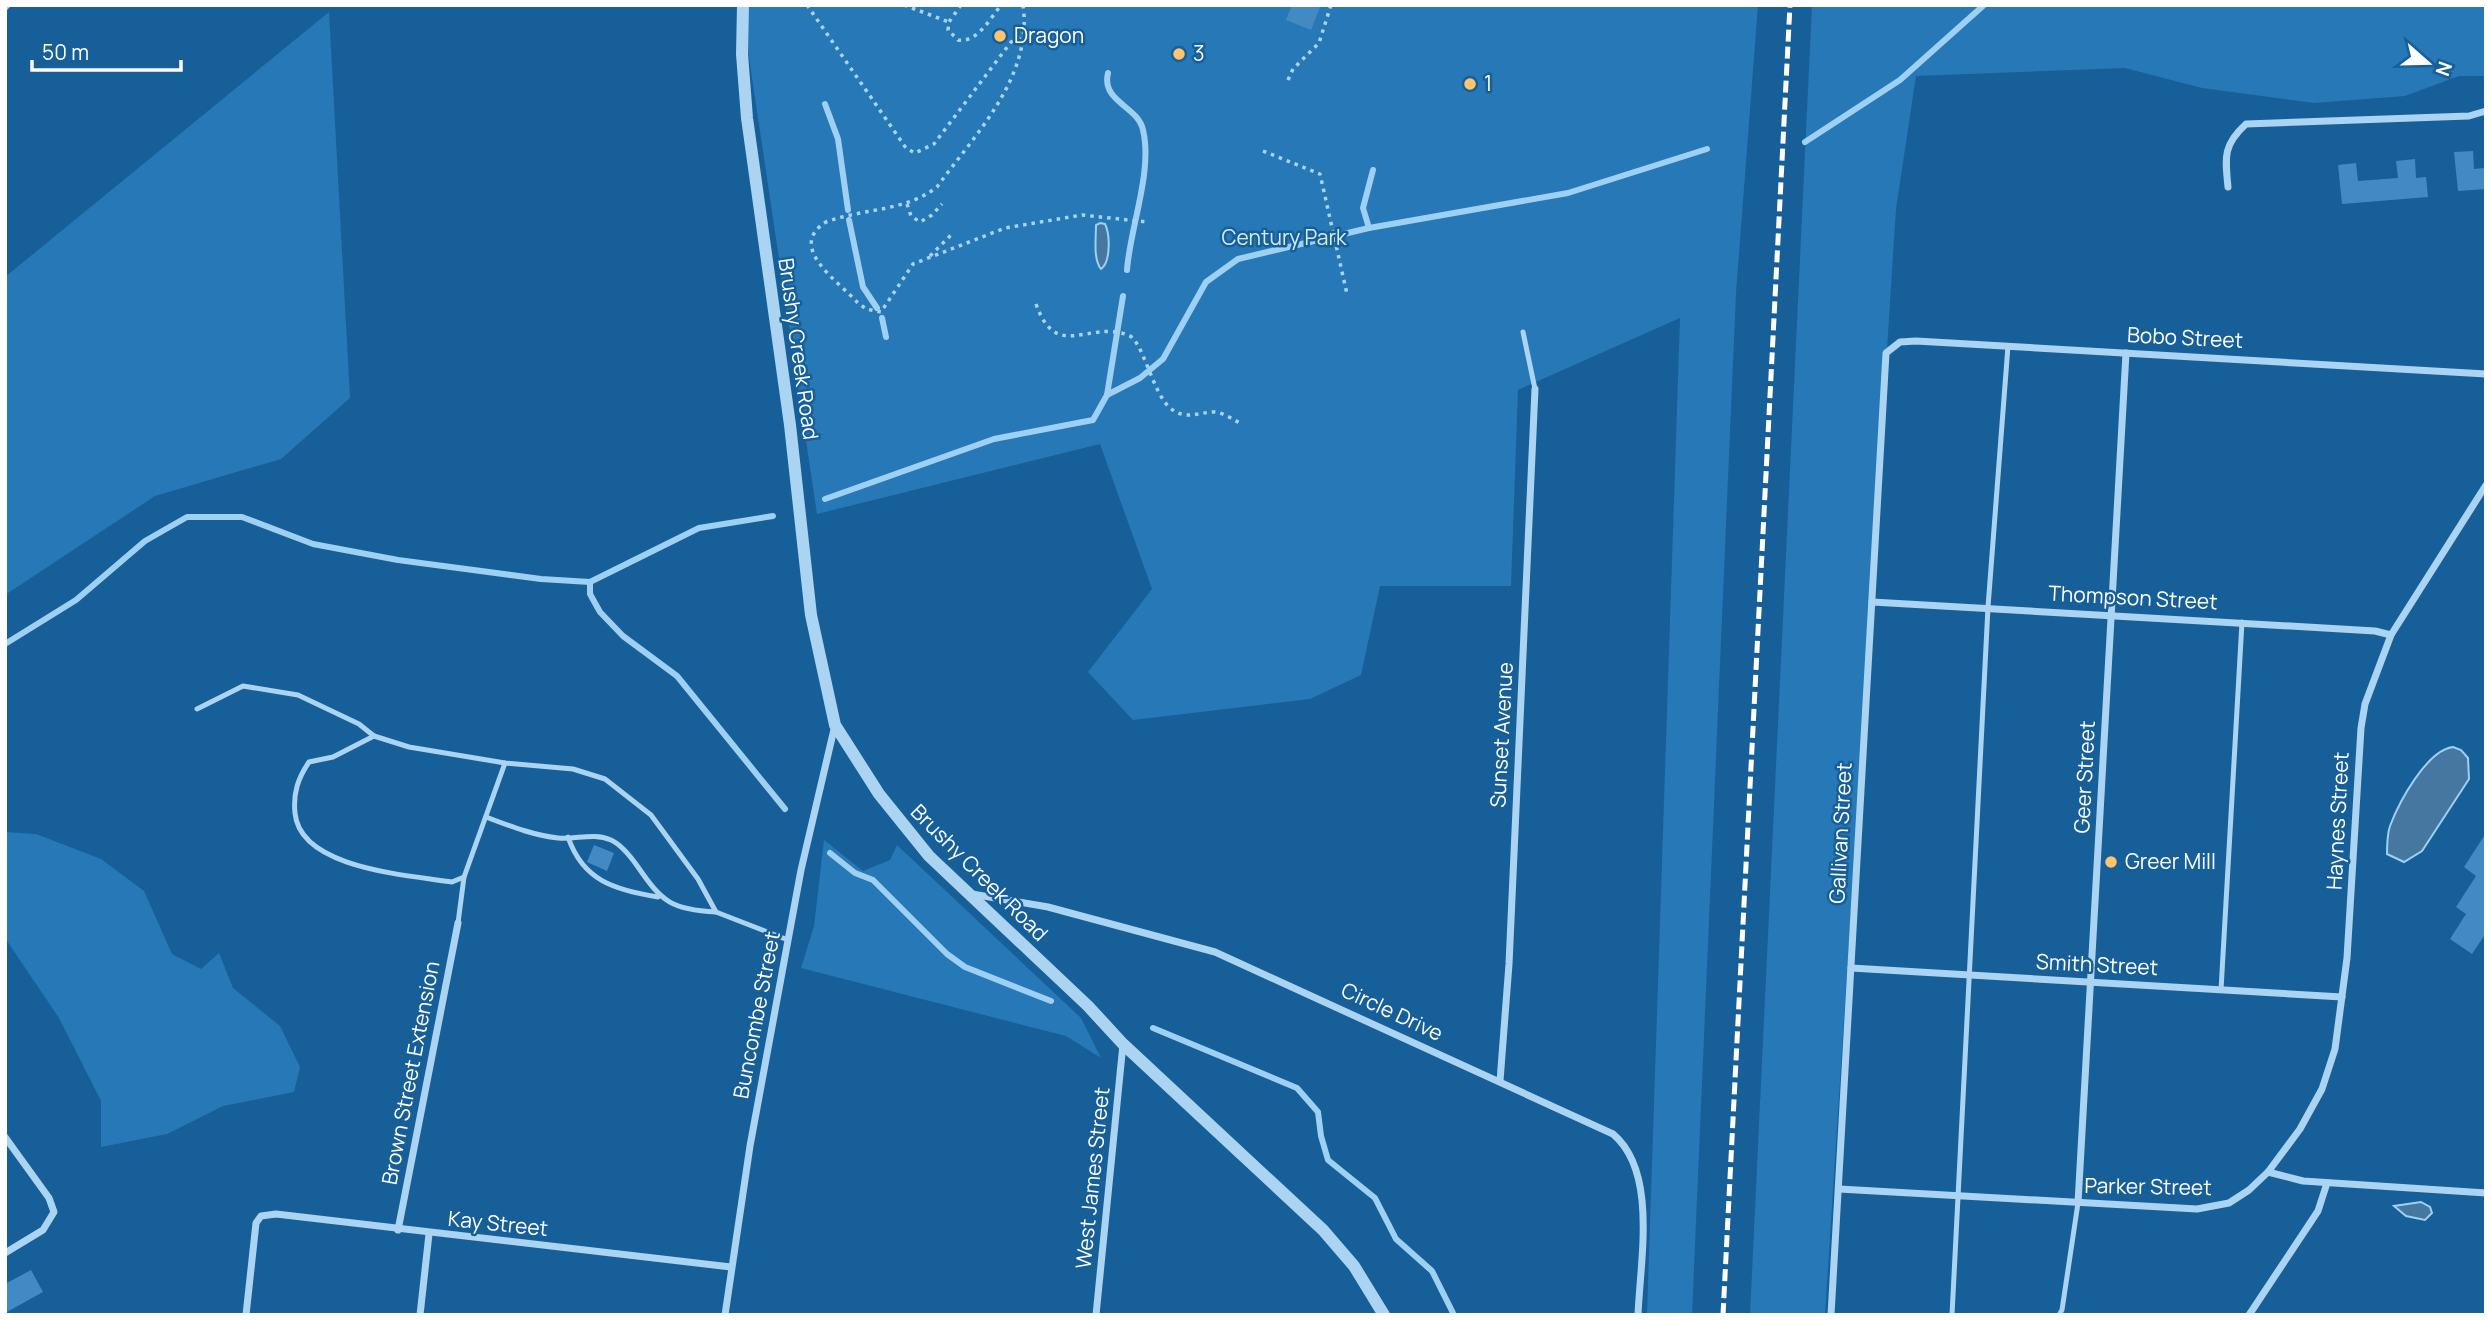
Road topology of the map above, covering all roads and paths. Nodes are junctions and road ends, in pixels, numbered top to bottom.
1 (743, 5) edge
2 (807, 5) edge
3 (904, 5) edge
4 (961, 5) edge
5 (1001, 5) edge
6 (1023, 5) edge
7 (1331, 5) edge
8 (949, 22) junction
9 (1022, 36) junction
10 (1288, 80) dead end
11 (2486, 111) edge
12 (1263, 151) dead end
13 (2228, 187) dead end
14 (907, 204) junction
15 (942, 204) dead end
16 (1147, 222) dead end
17 (951, 235) dead end
18 (929, 258) junction
19 (1346, 294) dead end
20 (1036, 304) dead end
21 (1523, 332) dead end
22 (2008, 345) junction
23 (1886, 353) joint
24 (2126, 353) junction
25 (2486, 374) edge
26 (1535, 389) joint
27 (1240, 423) dead end
28 (2486, 485) edge
29 (1872, 602) junction
30 (1988, 607) junction
31 (2111, 614) junction
32 (2242, 622) junction
33 (2391, 635) junction
34 (197, 709) dead end
35 (835, 725) junction
36 (374, 736) junction
37 (505, 763) junction
38 (486, 817) junction
39 (568, 837) junction
40 (464, 877) junction
41 (968, 893) junction
42 (658, 897) junction
43 (716, 912) junction
44 (458, 923) joint
45 (789, 940) junction
46 (1851, 968) junction
47 (1970, 975) junction
48 (2091, 982) junction
49 (2221, 990) junction
50 (2342, 997) junction
51 (1123, 1044) junction
52 (1500, 1081) junction
53 (5, 1137) edge
54 (2268, 1172) junction
55 (2328, 1183) junction
56 (1839, 1189) junction
57 (2486, 1193) edge
58 (1959, 1196) junction
59 (2078, 1203) junction
60 (398, 1230) junction
61 (429, 1234) junction
62 (5, 1253) edge
63 (731, 1267) junction
64 (246, 1315) edge
65 (420, 1315) edge
66 (725, 1315) edge
67 (1096, 1315) edge
68 (1384, 1315) edge
69 (1638, 1315) edge
70 (1831, 1315) edge
71 (1952, 1315) edge
72 (2059, 1315) edge
73 (2249, 1315) edge

1 - 35 street, Brushy Creek Road
2 - 9 path
3 - 8 path
4 - 8 path
5 - 8 path
6 - 9 path
7 - 10 path
9 - 14 path
11 - 13 street
12 - 19 path
14 - 15 path
14 - 18 path
16 - 18 path
17 - 18 path
20 - 27 path
21 - 26 lane
22 - 23 street, Bobo Street
22 - 24 street, Bobo Street
22 - 30 lane
23 - 29 street, Gallivan Street
24 - 25 street, Bobo Street
24 - 31 street, Geer Street
26 - 52 street, Sunset Avenue
28 - 33 street, Haynes Street
29 - 30 street, Thompson Street
29 - 46 street, Gallivan Street
30 - 31 street, Thompson Street
30 - 47 lane
31 - 32 street, Thompson Street
31 - 48 street, Geer Street
32 - 33 street, Thompson Street
32 - 49 lane
33 - 50 street, Haynes Street
34 - 36 lane
35 - 41 street, Brushy Creek Road
35 - 45 street, Buncombe Street
36 - 37 lane
36 - 40 lane
37 - 38 lane
37 - 43 lane
38 - 39 lane
38 - 40 lane
39 - 42 lane
39 - 42 lane
40 - 44 lane
41 - 51 street, Brushy Creek Road
41 - 52 street, Circle Drive
42 - 43 lane
43 - 45 lane
44 - 60 street, Brown Street Extension
45 - 63 street, Buncombe Street
46 - 47 street, Smith Street
46 - 56 street, Gallivan Street
47 - 48 street, Smith Street
47 - 58 lane
48 - 49 street, Smith Street
48 - 59 street, Geer Street
49 - 50 street, Smith Street
50 - 54 street, Haynes Street
51 - 67 street, West James Street
51 - 68 street, Brushy Creek Road
52 - 69 street, Circle Drive
53 - 62 street
54 - 55 street
54 - 59 street, Parker Street
55 - 57 street
55 - 73 street
56 - 58 street, Parker Street
56 - 70 street, Gallivan Street
58 - 59 street, Parker Street
58 - 71 lane
59 - 72 lane
60 - 61 street, Kay Street
60 - 64 street, Kay Street
61 - 63 street, Kay Street
61 - 65 street
63 - 66 street, Buncombe Street

